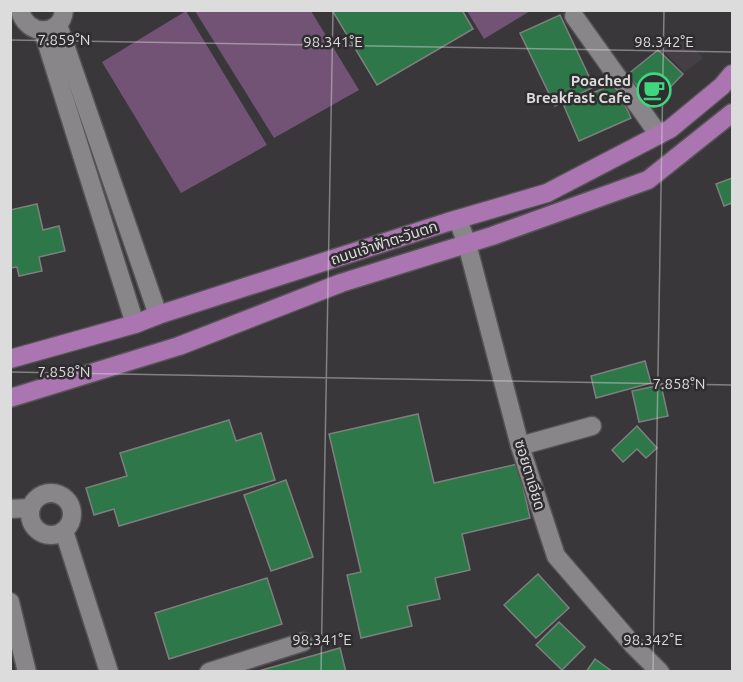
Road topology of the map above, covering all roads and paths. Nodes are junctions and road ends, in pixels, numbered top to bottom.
1 (574, 16) dead end
2 (18, 18) edge
3 (55, 22) edge
4 (732, 74) edge
5 (732, 113) edge
6 (659, 135) junction
7 (458, 220) junction
8 (467, 244) junction
9 (158, 315) junction
10 (135, 324) junction
11 (10, 359) edge
12 (10, 398) edge
13 (592, 426) dead end
14 (520, 446) junction
15 (30, 508) junction
16 (10, 509) edge
17 (64, 531) junction
18 (10, 602) edge
19 (303, 642) dead end
20 (27, 672) edge
21 (109, 672) edge
22 (209, 672) edge
23 (660, 672) edge

1 - 6 street
2 - 3 street
3 - 9 street
3 - 10 street
4 - 6 main road, ถนนเจ้าฟ้าตะวันตก
5 - 8 main road, ถนนเจ้าฟ้าตะวันตก
6 - 7 main road, ถนนเจ้าฟ้าตะวันตก
7 - 8 street, ซอยตาเอียด
7 - 9 main road, ถนนเจ้าฟ้าตะวันตก
8 - 12 main road, ถนนเจ้าฟ้าตะวันตก
8 - 14 street, ซอยตาเอียด
9 - 10 main road, ถนนเจ้าฟ้าตะวันตก
10 - 11 main road, ถนนเจ้าฟ้าตะวันตก
13 - 14 street
14 - 23 street, ซอยตาเอียด
15 - 16 street
15 - 17 street
15 - 17 street
17 - 21 street
18 - 20 street
19 - 22 street

